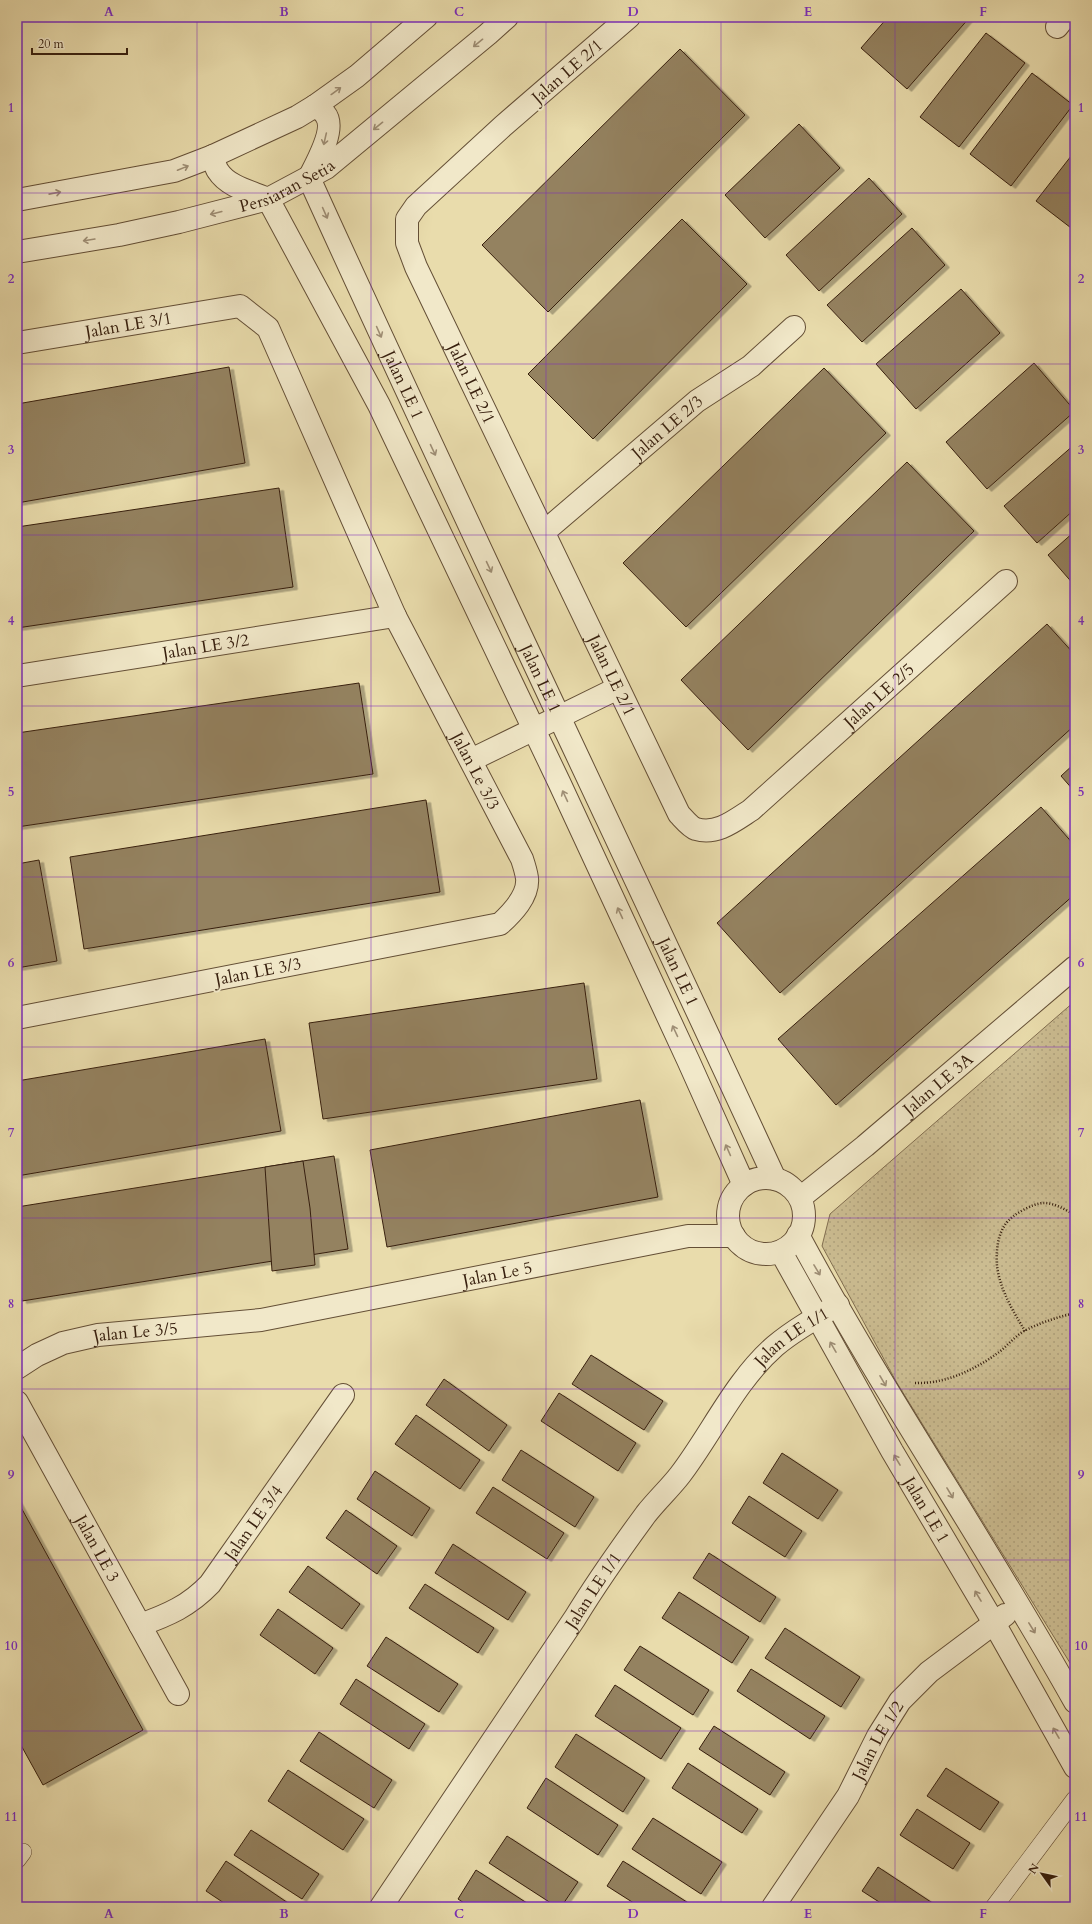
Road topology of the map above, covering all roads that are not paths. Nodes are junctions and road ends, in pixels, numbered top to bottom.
1 (426, 17) edge
2 (507, 17) edge
3 (629, 17) edge
4 (315, 106) junction
5 (213, 156) junction
6 (309, 178) junction
7 (268, 199) junction
8 (17, 200) edge
9 (17, 252) edge
10 (240, 306) joint
11 (794, 327) dead end
12 (17, 343) edge
13 (544, 532) junction
14 (1006, 582) dead end
15 (395, 616) junction
16 (17, 676) edge
17 (618, 688) junction
18 (560, 717) junction
19 (534, 730) junction
20 (471, 760) junction
21 (679, 814) joint
22 (500, 924) joint
23 (1075, 967) edge
24 (17, 1018) edge
25 (775, 1179) junction
26 (744, 1185) junction
27 (800, 1198) junction
28 (798, 1235) junction
29 (734, 1236) junction
30 (781, 1252) junction
31 (838, 1305) junction
32 (816, 1317) junction
33 (261, 1320) joint
34 (17, 1368) edge
35 (343, 1395) dead end
36 (17, 1402) edge
37 (1018, 1605) junction
38 (994, 1623) junction
39 (140, 1625) junction
40 (178, 1694) dead end
41 (1075, 1702) edge
42 (1075, 1767) edge
43 (1075, 1799) edge
44 (381, 1907) edge
45 (773, 1907) edge
46 (994, 1907) edge

4 -> 1 street
2 -> 6 street, Persiaran Setia
3 - 13 street, Jalan LE 2/1
4 - 5 street
4 -> 6 street
5 - 7 street
8 -> 5 street
6 - 7 street, Persiaran Setia
6 -> 18 street, Jalan LE 1
7 -> 9 street, Persiaran Setia
7 - 19 street, Jalan LE 1
10 - 12 street, Jalan LE 3/1
10 - 15 street, Jalan Le 3/3
11 - 13 street, Jalan LE 2/3
13 - 17 street, Jalan LE 2/1
14 - 21 street, Jalan LE 2/5
15 - 16 street, Jalan LE 3/2
15 - 20 street, Jalan Le 3/3
17 - 18 street
17 - 21 street, Jalan LE 2/1
18 - 19 street
18 - 25 street, Jalan LE 1
19 - 20 street
26 -> 19 street, Jalan LE 1
20 - 22 street, Jalan Le 3/3
22 - 24 street, Jalan LE 3/3
23 - 27 street, Jalan LE 3A
25 - 26 street
25 - 27 street
26 - 29 street
27 - 28 street
28 - 30 street
28 -> 31 street, Jalan LE 1
29 - 30 street
29 - 33 street, Jalan Le 5
30 - 32 street, Jalan LE 1
31 - 32 street, Jalan LE 1/1
31 -> 37 street, Jalan LE 1
38 -> 32 street, Jalan LE 1
32 - 44 street, Jalan LE 1/1
33 - 34 street, Jalan Le 3/5
35 - 39 street, Jalan LE 3/4
36 - 39 street, Jalan LE 3
37 - 38 street, Jalan LE 1/2
37 -> 41 street, Jalan LE 1
42 -> 38 street, Jalan LE 1
38 - 45 street, Jalan LE 1/2
39 - 40 street, Jalan LE 3
43 - 46 lane

